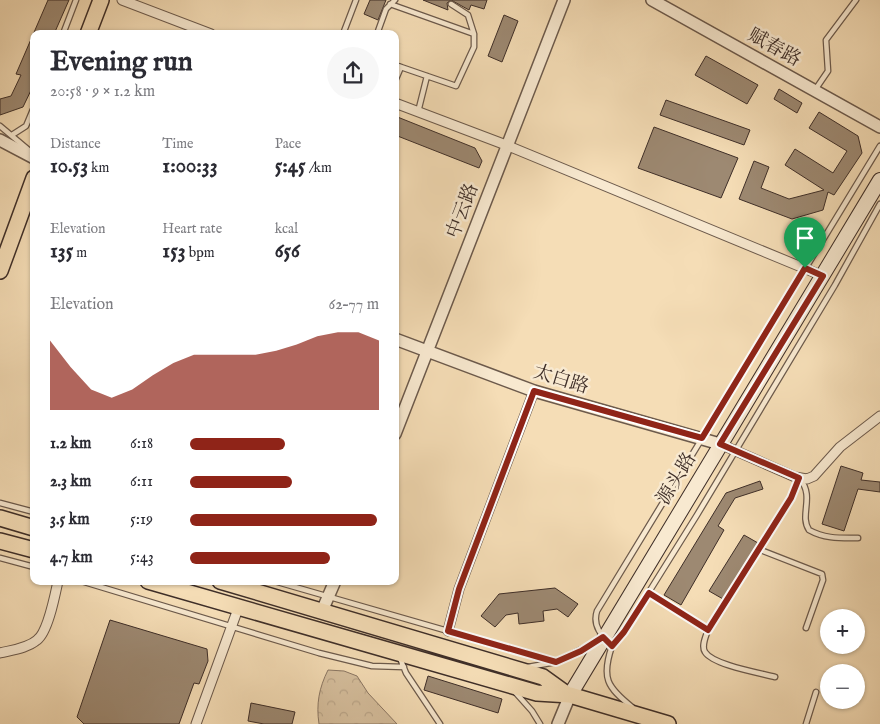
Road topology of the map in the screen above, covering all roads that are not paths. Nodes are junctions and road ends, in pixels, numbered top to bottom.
1 (76, 0) edge
2 (101, 0) edge
3 (122, 0) edge
4 (356, 0) edge
5 (395, 0) edge
6 (564, 0) edge
7 (652, 0) edge
8 (856, 0) edge
9 (390, 4) junction
10 (451, 4) dead end
11 (65, 30) edge
12 (90, 30) edge
13 (201, 30) edge
14 (345, 30) edge
15 (379, 30) edge
16 (474, 34) junction
17 (399, 66) edge
18 (402, 67) junction
19 (399, 73) edge
20 (427, 76) junction
21 (814, 91) junction
22 (399, 105) edge
23 (418, 112) junction
24 (30, 116) edge
25 (0, 126) edge
26 (880, 127) edge
27 (12, 135) junction
28 (0, 140) edge
29 (506, 145) junction
30 (880, 146) edge
31 (30, 152) edge
32 (30, 154) edge
33 (880, 180) edge
34 (30, 189) edge
35 (880, 204) edge
36 (805, 268) junction
37 (0, 271) edge
38 (823, 276) junction
39 (399, 341) edge
40 (428, 352) junction
41 (534, 391) junction
42 (880, 416) edge
43 (399, 424) edge
44 (702, 438) junction
45 (720, 444) junction
46 (736, 451) junction
47 (799, 478) junction
48 (0, 503) edge
49 (30, 511) edge
50 (0, 518) edge
51 (30, 527) edge
52 (858, 538) dead end
53 (0, 541) edge
54 (30, 549) edge
55 (758, 549) junction
56 (0, 558) edge
57 (30, 566) edge
58 (57, 585) edge
59 (94, 585) edge
60 (163, 585) edge
61 (238, 585) edge
62 (283, 585) edge
63 (333, 585) edge
64 (649, 593) junction
65 (325, 604) junction
66 (239, 606) junction
67 (232, 626) junction
68 (806, 628) dead end
69 (708, 630) junction
70 (448, 631) junction
71 (607, 642) junction
72 (0, 652) edge
73 (398, 652) junction
74 (556, 662) junction
75 (404, 667) junction
76 (514, 668) junction
77 (774, 677) dead end
78 (507, 684) junction
79 (816, 692) dead end
80 (570, 695) junction
81 (645, 717) junction
82 (196, 724) edge
83 (440, 724) edge
84 (540, 724) edge
85 (558, 724) edge
86 (668, 724) edge
87 (806, 724) edge

1 - 11 lane
2 - 12 main road
3 - 13 street
4 - 14 lane
5 - 9 lane
6 - 29 street, 中云路
7 - 21 street, 赋春路
8 - 21 lane
9 - 15 lane
9 - 16 lane
10 - 16 lane
16 - 20 lane
17 - 18 lane
18 - 19 lane
18 - 20 lane
20 - 23 lane
21 - 26 street, 赋春路
22 - 23 street
23 - 29 street
24 - 27 lane
25 - 27 lane
27 - 31 lane
28 - 32 street
29 - 36 street
29 - 40 street, 中云路
30 - 36 lane
33 - 38 main road, 源头路
34 - 37 main road
35 - 46 lane
36 - 38 street
36 - 44 lane
38 - 45 main road, 源头路
39 - 40 street, 太白路
40 - 41 street, 太白路
40 - 43 street, 中云路
41 - 44 street, 太白路
41 - 70 street
42 - 47 street
44 - 45 street, 太白路
44 - 71 lane
45 - 46 street
45 - 71 main road, 源头路
46 - 47 street
46 - 64 lane
47 - 52 lane
47 - 55 lane
48 - 49 lane
50 - 51 main road
53 - 54 main road
55 - 68 lane
55 - 69 lane
56 - 57 lane
58 - 72 street
59 - 67 lane
60 - 66 main road
61 - 65 main road
62 - 65 lane
63 - 65 street
64 - 69 lane
64 - 71 lane
65 - 70 lane
65 - 76 main road
66 - 67 street
66 - 73 main road
67 - 75 lane
67 - 82 street
69 - 77 lane
70 - 74 lane
71 - 74 lane
71 - 80 main road, 源头路
71 - 81 lane
73 - 75 lane
73 - 78 main road
74 - 76 lane
75 - 83 lane
76 - 80 main road
78 - 80 main road
78 - 84 lane
79 - 87 lane
80 - 81 main road
80 - 85 street
81 - 86 main road

